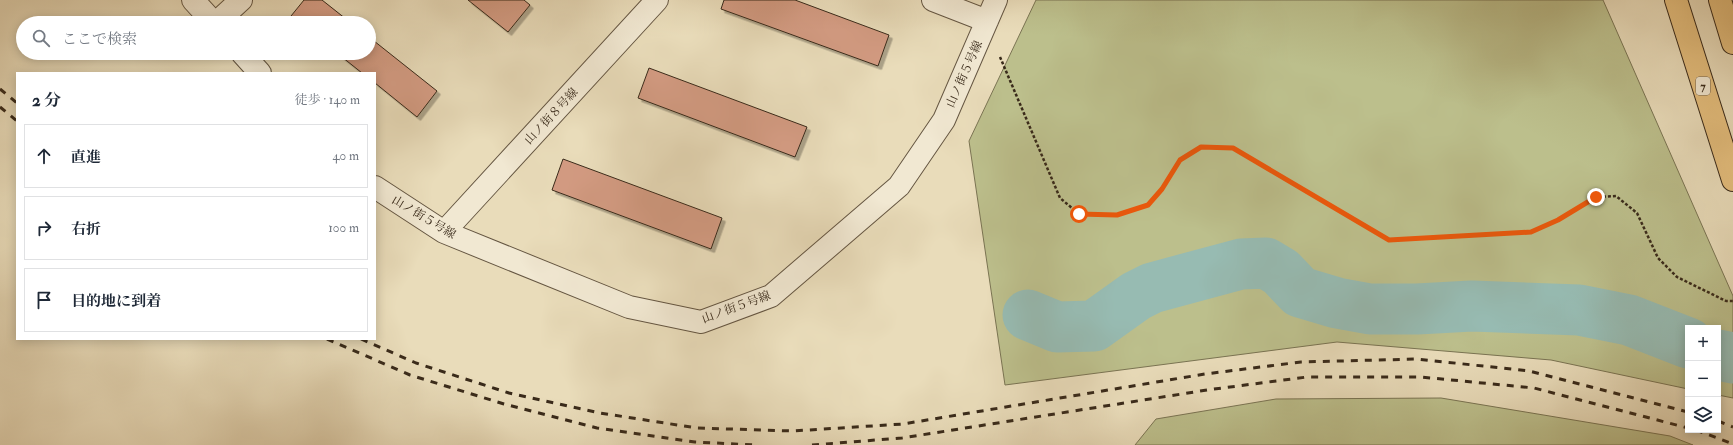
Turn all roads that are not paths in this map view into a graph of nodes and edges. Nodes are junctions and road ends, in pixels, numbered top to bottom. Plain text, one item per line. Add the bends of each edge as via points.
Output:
1 (193, 0) edge
2 (241, 0) edge
3 (657, 0) edge
4 (933, 0) edge
5 (996, 0) edge
6 (1676, 0) edge
7 (1720, 0) edge
8 (208, 16) edge
9 (223, 16) edge
10 (987, 21) junction
11 (1733, 43) edge
12 (248, 60) edge
13 (259, 72) edge
14 (1732, 176) edge
15 (376, 188) edge
16 (444, 232) junction

1 - 8 street
2 - 9 street
3 - 16 street, 山ノ街８号線
4 - 10 street
5 - 10 street, 山ノ街５号線
6 - 14 highway, 7
7 - 11 highway
10 - 16 street, 山ノ街５号線 via 944,120 899,186 771,296 701,322 629,307
12 - 13 street
15 - 16 street, 山ノ街５号線

